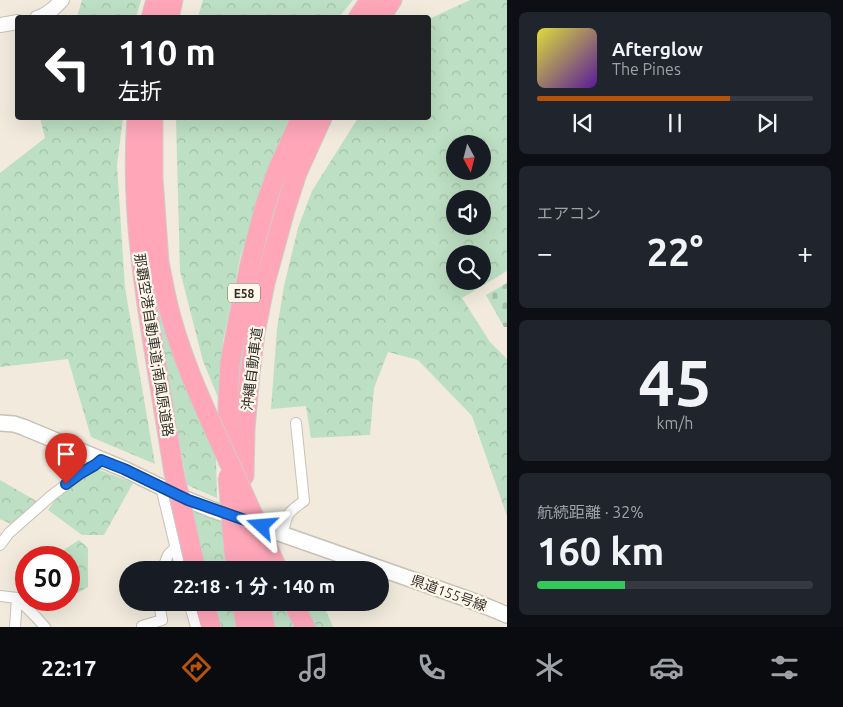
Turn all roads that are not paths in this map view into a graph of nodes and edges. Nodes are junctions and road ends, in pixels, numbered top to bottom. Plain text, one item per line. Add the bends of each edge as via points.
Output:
1 (62, 0) edge
2 (156, 0) edge
3 (173, 0) edge
4 (370, 0) edge
5 (392, 0) edge
6 (44, 15) edge
7 (153, 15) edge
8 (170, 15) edge
9 (360, 15) edge
10 (382, 15) edge
11 (15, 22) edge
12 (0, 25) edge
13 (137, 120) edge
14 (153, 120) edge
15 (300, 120) edge
16 (321, 120) edge
17 (296, 423) dead end
18 (0, 424) edge
19 (101, 460) junction
20 (236, 477) junction
21 (160, 486) junction
22 (282, 533) junction
23 (0, 545) edge
24 (175, 548) junction
25 (166, 561) edge
26 (178, 561) edge
27 (194, 561) edge
28 (236, 561) edge
29 (253, 561) edge
30 (274, 561) edge
31 (0, 596) edge
32 (15, 598) edge
33 (16, 611) edge
34 (31, 611) edge
35 (160, 611) edge
36 (192, 611) edge
37 (207, 611) edge
38 (243, 611) edge
39 (262, 611) edge
40 (297, 611) edge
41 (507, 615) edge
42 (142, 626) edge
43 (15, 627) edge
44 (45, 627) edge
45 (196, 627) edge
46 (211, 627) edge
47 (246, 627) edge
48 (265, 627) edge
49 (305, 627) edge

1 - 6 street
2 - 7 highway
3 - 8 highway
4 - 9 highway
5 - 10 highway
11 - 12 street
13 - 27 highway, 那覇空港自動車道;南風原道路, bridge via 135,176 140,254 174,473
14 - 30 highway, 那覇空港自動車道;南風原道路, bridge via 159,262 171,319 203,406
15 - 20 highway, 沖縄自動車道 / E58 via 265,206 230,363 228,405
16 - 20 highway, 沖縄自動車道 / E58 via 297,173 265,282
17 - 22 street via 304,501 290,511
18 - 19 main road, 県道155号線 via 23,427
19 - 21 main road, 県道155号線
19 - 23 street via 51,496
20 - 28 highway, 沖縄自動車道 / E58, bridge
20 - 29 highway, 沖縄自動車道 / E58, bridge
21 - 22 main road, 県道155号線 via 213,510
21 - 24 street
22 - 41 main road, 県道155号線
24 - 25 street
24 - 26 street
31 - 32 street
33 - 43 street
34 - 44 street
35 - 42 street via 162,620
36 - 45 street
37 - 46 highway
38 - 47 highway
39 - 48 highway
40 - 49 highway

